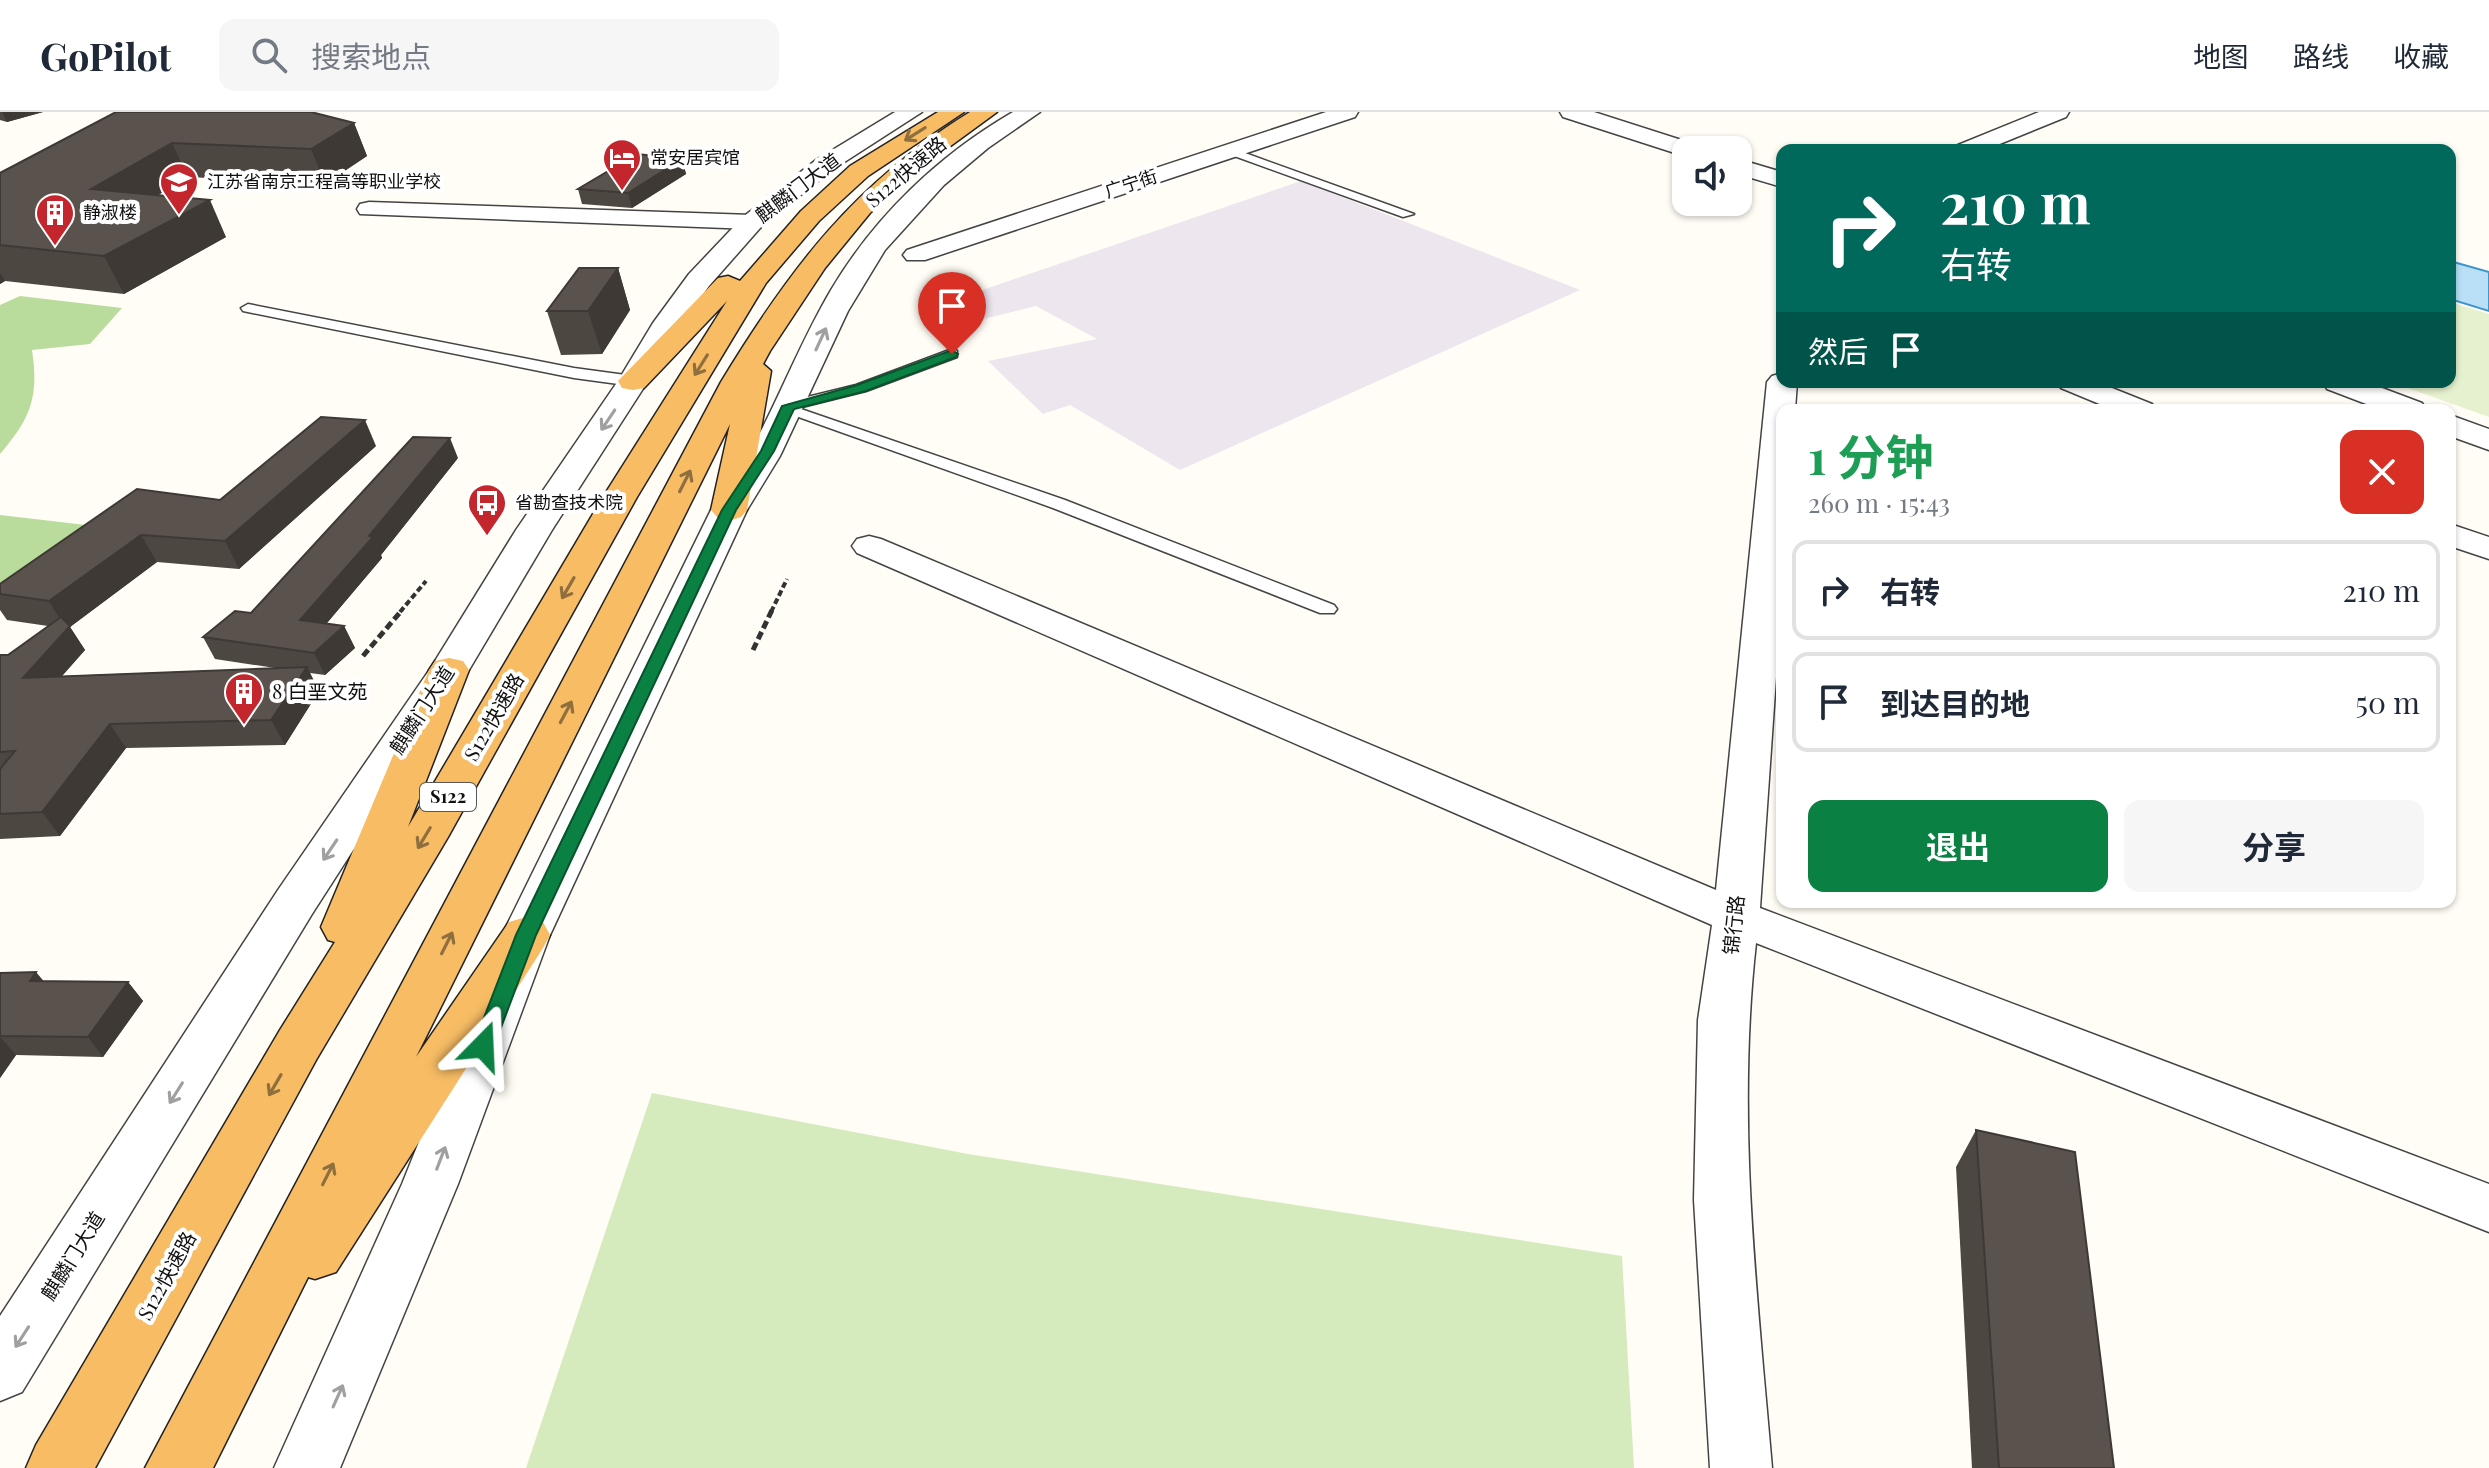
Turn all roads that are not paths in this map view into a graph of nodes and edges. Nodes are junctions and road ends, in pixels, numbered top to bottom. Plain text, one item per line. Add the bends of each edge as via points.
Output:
1 (911, 112) edge
2 (953, 112) edge
3 (986, 112) edge
4 (1029, 112) edge
5 (1347, 112) edge
6 (1571, 112) edge
7 (2058, 112) edge
8 (1981, 144) edge
9 (1672, 145) edge
10 (1230, 151) junction
11 (1752, 170) edge
12 (1776, 178) edge
13 (369, 209) dead end
14 (1408, 214) dead end
15 (810, 216) junction
16 (752, 222) junction
17 (916, 255) dead end
18 (248, 308) dead end
19 (763, 337) junction
20 (952, 354) dead end
21 (633, 381) junction
22 (2086, 388) edge
23 (2354, 388) edge
24 (2126, 404) edge
25 (2395, 404) edge
26 (788, 408) junction
27 (2456, 427) edge
28 (2489, 440) edge
29 (1776, 452) edge
30 (729, 510) junction
31 (2456, 536) edge
32 (869, 546) dead end
33 (2489, 549) edge
34 (1327, 609) dead end
35 (449, 670) junction
36 (1736, 917) junction
37 (526, 935) junction
38 (298, 1045) junction
39 (2489, 1208) edge
40 (0, 1371) edge
41 (186, 1452) edge
42 (59, 1468) edge
43 (307, 1468) edge
44 (1741, 1468) edge

1 - 16 street, 麒麟门大道 via 814,172
2 -> 15 highway, S122快速路 / S122 via 859,171
3 - 19 highway, S122快速路 via 885,184 810,269
26 -> 4 street via 859,268 894,222 974,147
5 - 10 street, 广宁街
6 - 9 street
7 - 8 street
10 - 14 lane
10 - 17 street, 广宁街
11 - 12 street
13 - 16 street
15 - 21 highway via 733,280
15 -> 38 highway, S122快速路 / S122 via 755,279 703,361
16 - 21 street, 麒麟门大道 via 699,280
18 - 21 lane
19 - 30 highway
41 -> 19 highway, S122快速路 via 719,413
20 - 26 lane
21 -> 35 street, 麒麟门大道
22 - 24 street
23 - 25 street
26 - 30 street
26 - 34 lane via 1050,499
27 - 28 street
29 - 36 street, 锦行路
30 - 37 street
31 - 33 street
32 - 36 street
35 - 38 highway
35 -> 40 street, 麒麟门大道 via 295,902
36 - 39 street
36 - 44 street, 锦行路 via 1723,1020 1721,1200
37 - 41 highway
43 -> 37 street via 430,1184
38 -> 42 highway, S122快速路 / S122

